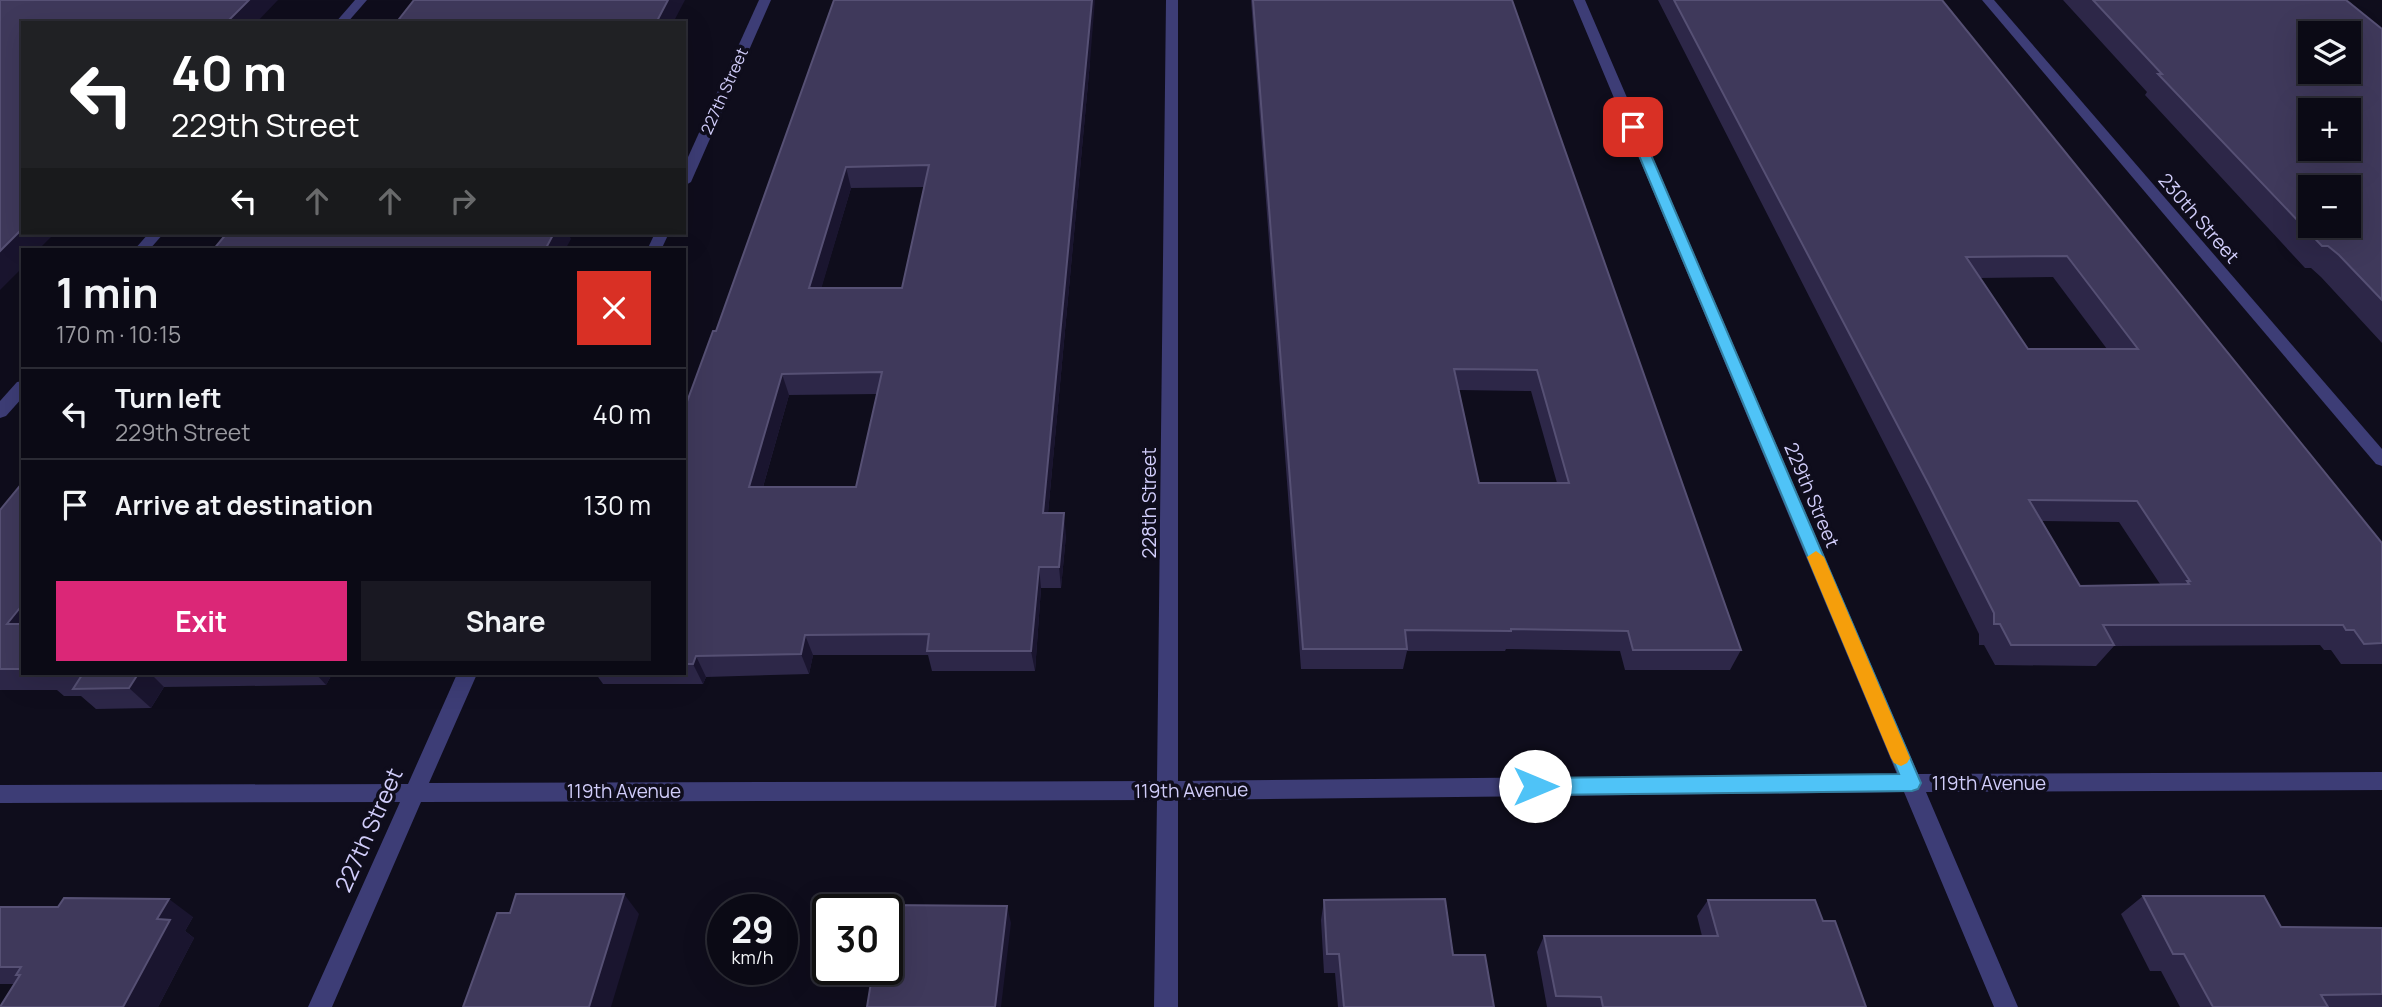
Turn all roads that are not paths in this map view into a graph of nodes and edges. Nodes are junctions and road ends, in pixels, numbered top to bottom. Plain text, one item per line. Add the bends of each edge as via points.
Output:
1 (361, 0) edge
2 (765, 0) edge
3 (1172, 0) edge
4 (1579, 0) edge
5 (1987, 0) edge
6 (343, 21) edge
7 (686, 178) edge
8 (155, 235) edge
9 (143, 248) edge
10 (21, 388) edge
11 (0, 412) edge
12 (2382, 460) edge
13 (467, 675) edge
14 (2382, 781) edge
15 (1912, 783) junction
16 (1168, 790) junction
17 (415, 791) junction
18 (0, 794) edge
19 (320, 1007) edge
20 (1166, 1007) edge
21 (2006, 1007) edge

1 - 6 street
2 - 7 street, 227th Street
3 - 16 street, 228th Street
4 - 15 street, 229th Street
5 - 12 street, 230th Street
8 - 9 street
10 - 11 street
13 - 17 street, 227th Street
14 - 15 street, 119th Avenue
15 - 16 street, 119th Avenue
15 - 21 street, 229th Street
16 - 17 street, 119th Avenue
16 - 20 street, 228th Street
17 - 18 street, 119th Avenue
17 - 19 street, 227th Street

